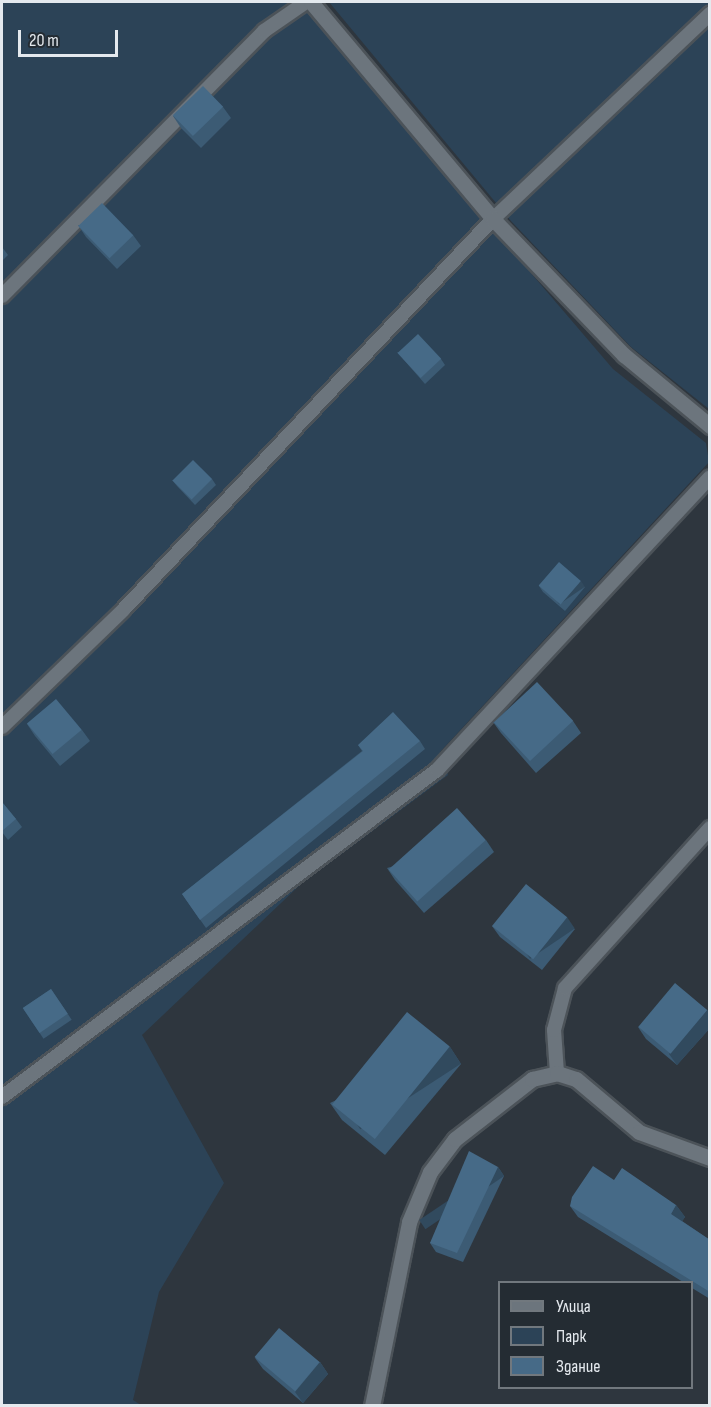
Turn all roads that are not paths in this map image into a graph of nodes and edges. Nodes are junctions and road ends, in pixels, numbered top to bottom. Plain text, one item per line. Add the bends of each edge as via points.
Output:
1 (306, 2) edge
2 (311, 2) edge
3 (710, 14) edge
4 (493, 219) junction
5 (2, 296) edge
6 (710, 426) edge
7 (710, 477) edge
8 (2, 727) edge
9 (710, 828) edge
10 (557, 1073) junction
11 (2, 1097) edge
12 (710, 1158) edge
13 (372, 1406) edge

1 - 5 lane via 264,31
2 - 4 street
3 - 4 lane
4 - 6 street via 624,355
4 - 8 lane via 123,610
7 - 11 lane via 437,770
9 - 10 lane via 566,988 554,1030
10 - 12 street via 576,1080 639,1132
10 - 13 street via 531,1079 455,1139 430,1172 409,1222

